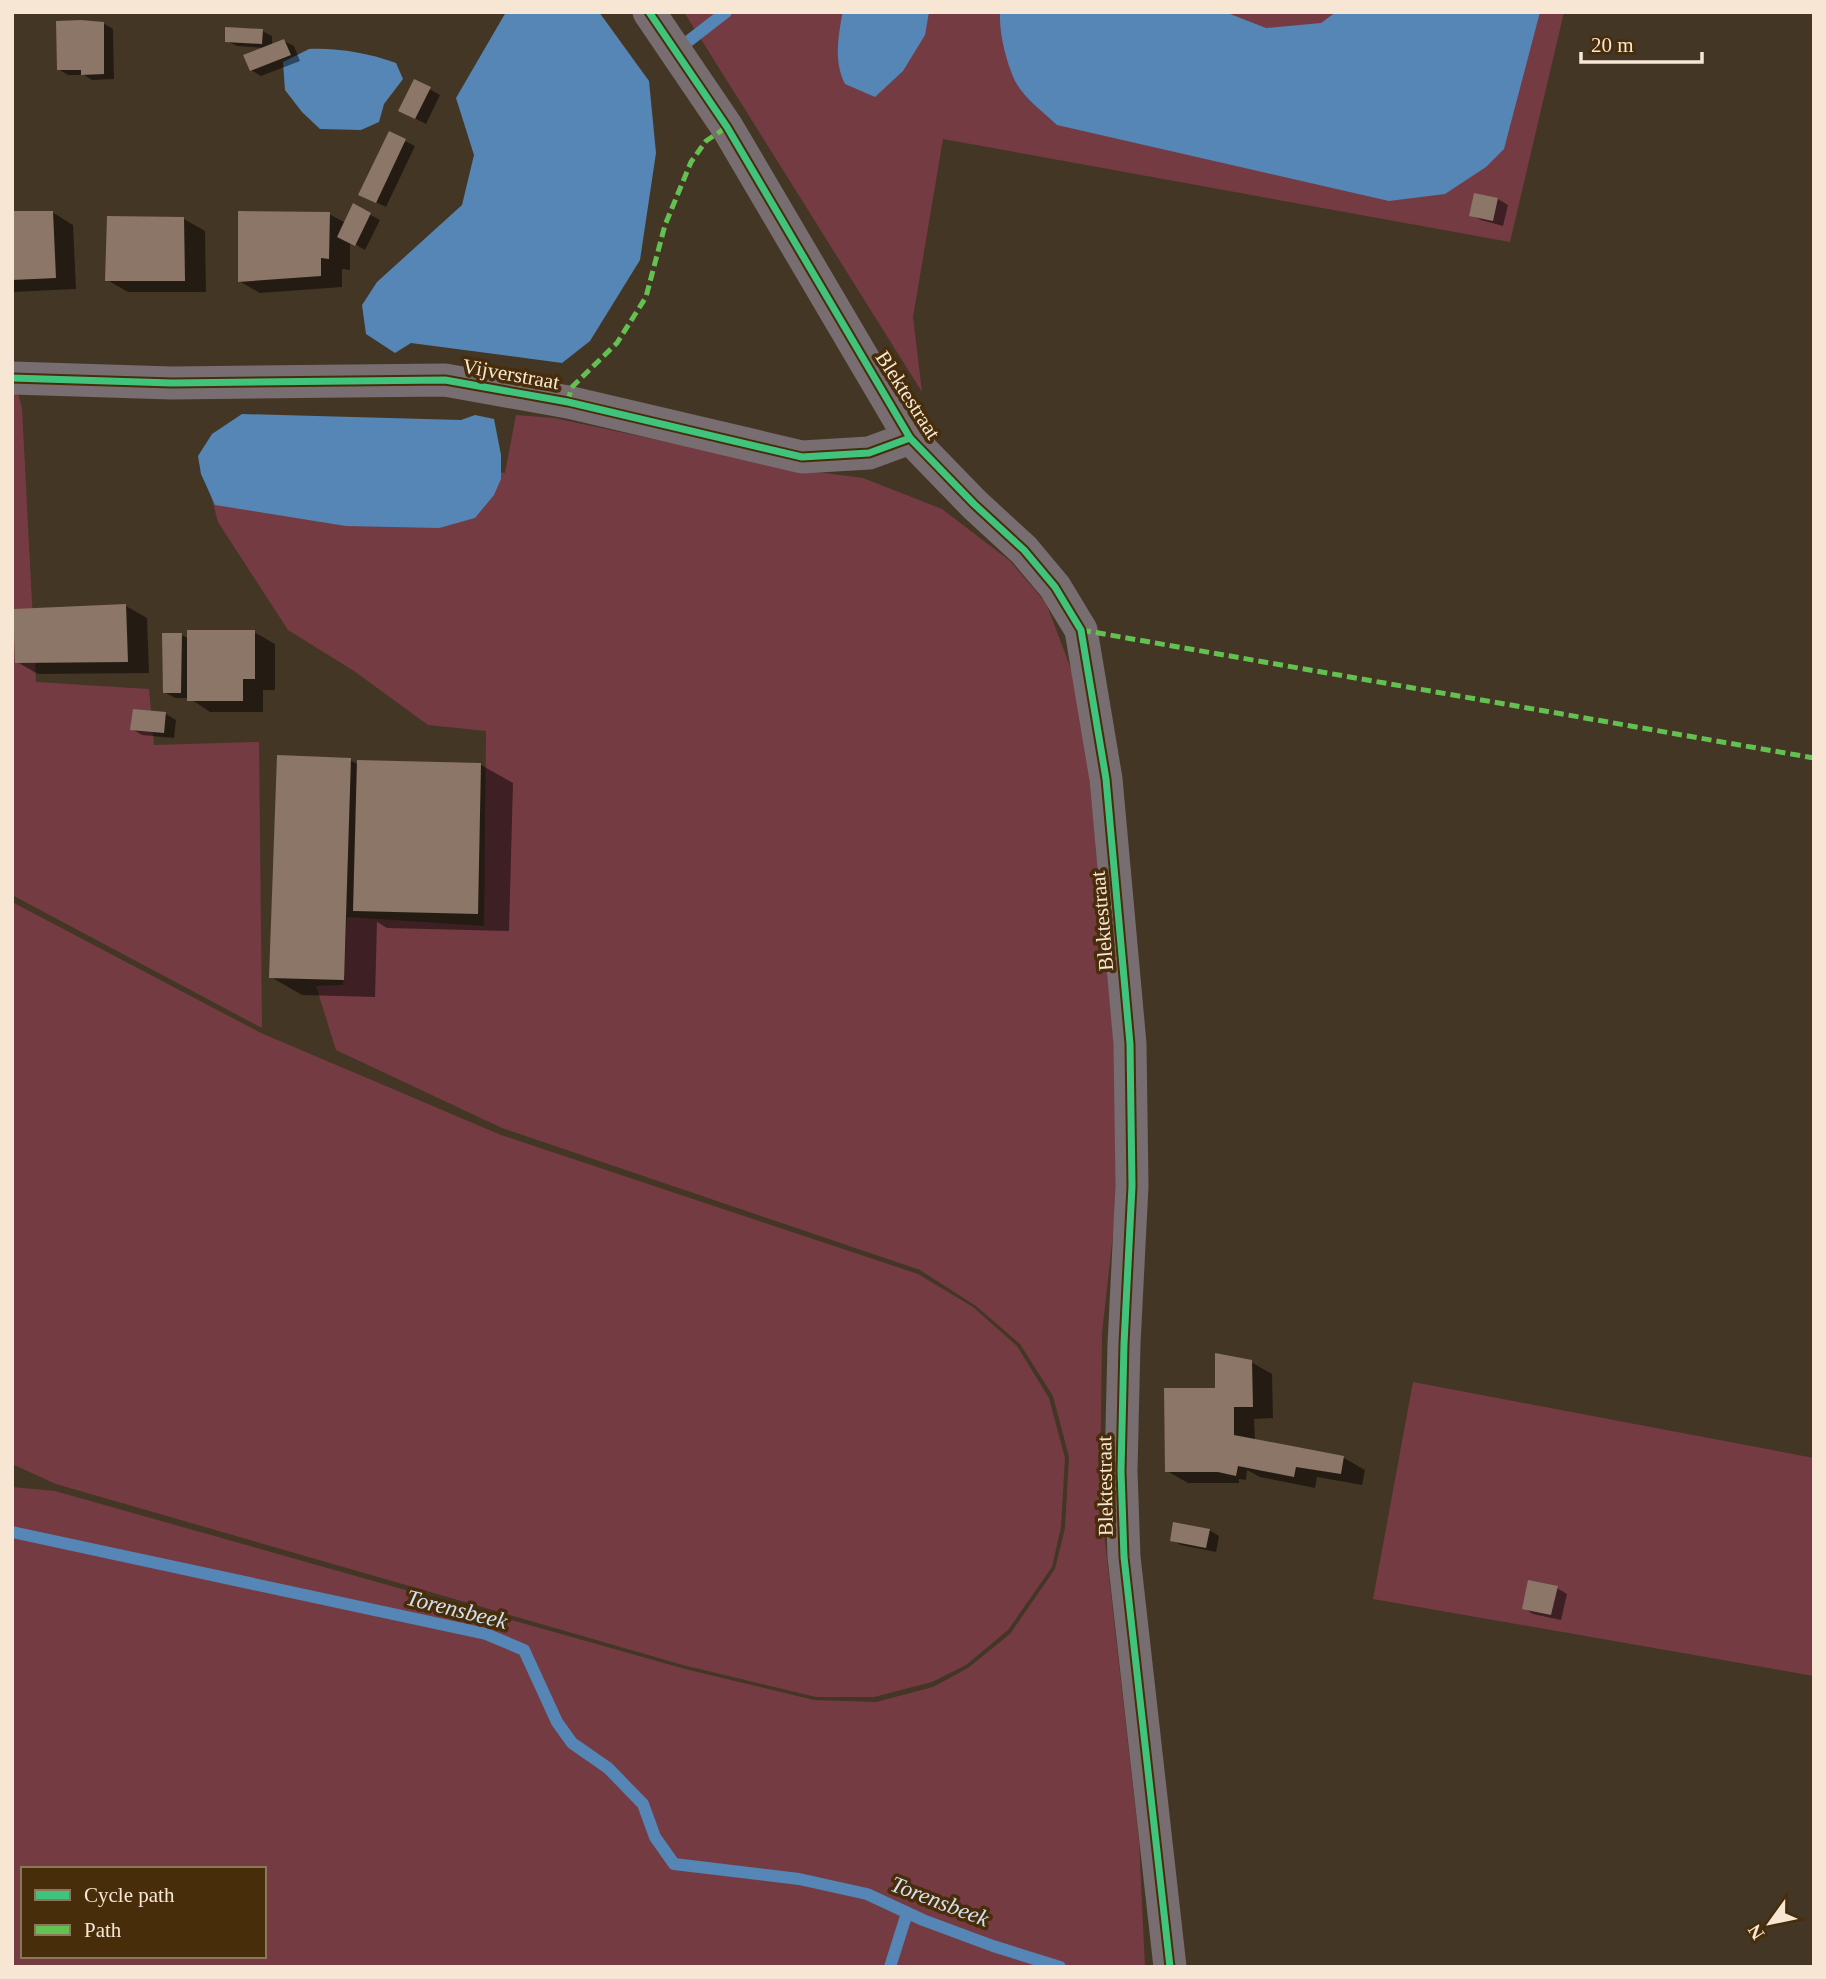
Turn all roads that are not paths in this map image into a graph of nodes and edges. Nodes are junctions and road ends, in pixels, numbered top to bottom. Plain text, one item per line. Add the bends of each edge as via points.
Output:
1 (649, 12) edge
2 (12, 378) edge
3 (910, 438) junction
4 (1170, 1967) edge

1 - 3 street, Blektestraat via 727,127
2 - 3 street, Vijverstraat via 172,383 445,380 568,402 803,457 869,453
3 - 4 street, Blektestraat via 1024,550 1055,587 1080,630 1107,779 1130,1044 1132,1186 1121,1471 1124,1557

